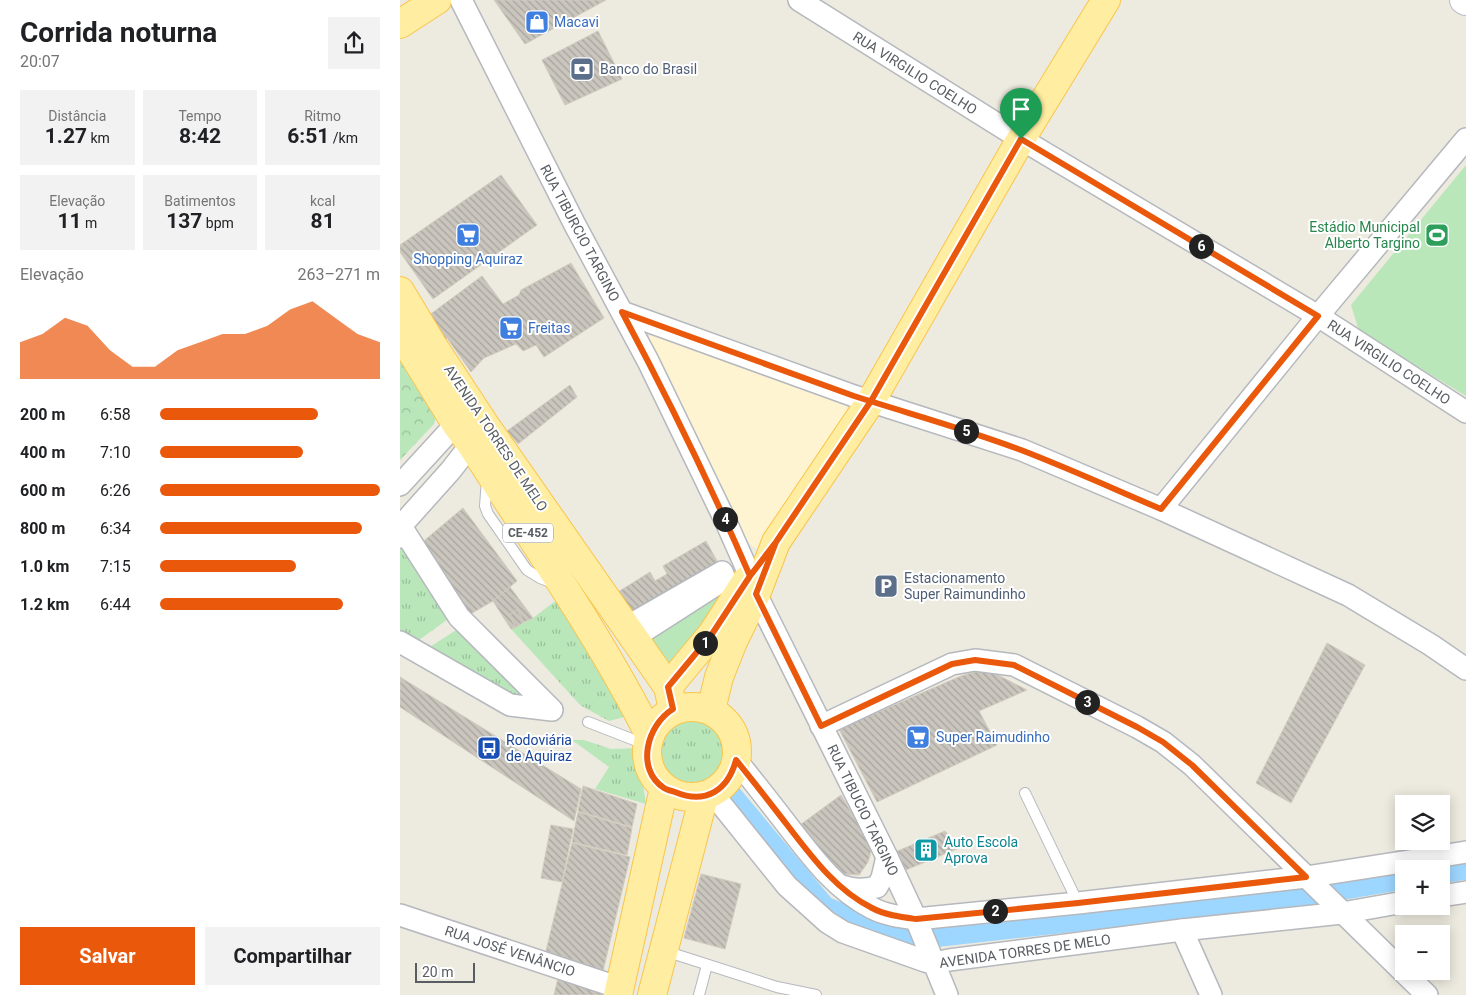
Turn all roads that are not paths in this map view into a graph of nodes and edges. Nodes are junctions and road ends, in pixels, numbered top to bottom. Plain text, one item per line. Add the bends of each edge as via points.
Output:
1 (437, 0) edge
2 (461, 0) edge
3 (799, 0) edge
4 (1106, 0) edge
5 (400, 24) edge
6 (1021, 139) junction
7 (1466, 139) edge
8 (400, 291) edge
9 (622, 312) junction
10 (1318, 316) junction
11 (400, 334) edge
12 (871, 401) junction
13 (1466, 412) edge
14 (473, 432) junction
15 (400, 485) edge
16 (1161, 509) junction
17 (400, 527) edge
18 (400, 537) edge
19 (753, 585) junction
20 (400, 642) edge
21 (1466, 669) edge
22 (670, 698) junction
23 (710, 710) junction
24 (588, 722) dead end
25 (821, 726) junction
26 (649, 740) junction
27 (736, 760) junction
28 (664, 788) junction
29 (1025, 793) dead end
30 (708, 795) junction
31 (1466, 852) edge
32 (887, 857) junction
33 (838, 884) junction
34 (1466, 892) edge
35 (1323, 894) junction
36 (1450, 895) edge
37 (1395, 901) edge
38 (1078, 903) junction
39 (400, 915) edge
40 (919, 928) junction
41 (1182, 930) junction
42 (664, 951) junction
43 (934, 964) junction
44 (707, 965) junction
45 (619, 991) edge
46 (652, 995) edge
47 (699, 995) edge
48 (816, 995) edge
49 (947, 995) edge
50 (1211, 995) edge
51 (1427, 995) edge

1 - 5 main road
2 - 9 street, RUA TIBURCIO TARGINO
3 - 6 street, RUA VIRGILIO COELHO
4 - 6 main road
6 - 10 street, RUA VIRGILIO COELHO
6 - 12 main road
7 - 10 street
8 - 14 main road, AVENIDA TORRES DE MELO via 433,346
9 - 12 street
9 - 19 street, RUA TIBURCIO TARGINO via 726,522
10 - 13 street, RUA VIRGILIO COELHO
10 - 16 street
11 - 14 main road, AVENIDA TORRES DE MELO / CE-452
12 - 16 street via 1022,450
12 - 19 main road via 776,542
14 - 15 street
14 - 17 street via 451,470
14 - 22 main road, AVENIDA TORRES DE MELO
14 - 26 main road, AVENIDA TORRES DE MELO / CE-452 via 627,691
16 - 21 street via 1348,595
18 - 20 street via 404,531 458,617 552,710 510,705
19 - 22 main road via 712,634
19 - 23 main road
19 - 25 street, RUA TIBUCIO TARGINO
22 - 23 main road
22 - 26 main road
23 - 27 main road via 732,728 737,741
24 - 26 lane
25 - 32 street, RUA TIBUCIO TARGINO
25 - 35 street via 952,664 975,660 1014,665 1163,742 1192,765
26 - 28 main road, CE-452 via 648,762
27 - 30 main road via 731,776 719,790
27 - 33 street via 812,857
28 - 30 main road via 683,796
28 - 45 main road
29 - 38 lane
30 - 42 main road
30 - 43 street, AVENIDA TORRES DE MELO via 788,886 827,922 876,945
31 - 35 street
32 - 33 street via 877,886 856,890
32 - 40 street, RUA TIBUCIO TARGINO
33 - 40 street via 873,909
34 - 36 street
35 - 37 street
35 - 38 street
35 - 41 street, AVENIDA TORRES DE MELO
35 - 51 street
38 - 40 street
39 - 45 street, RUA JOSÉ VENÂNCIO
40 - 43 street
41 - 43 street, AVENIDA TORRES DE MELO
41 - 50 street
42 - 44 lane
42 - 46 main road
43 - 49 street
44 - 47 lane
44 - 48 lane via 777,987

